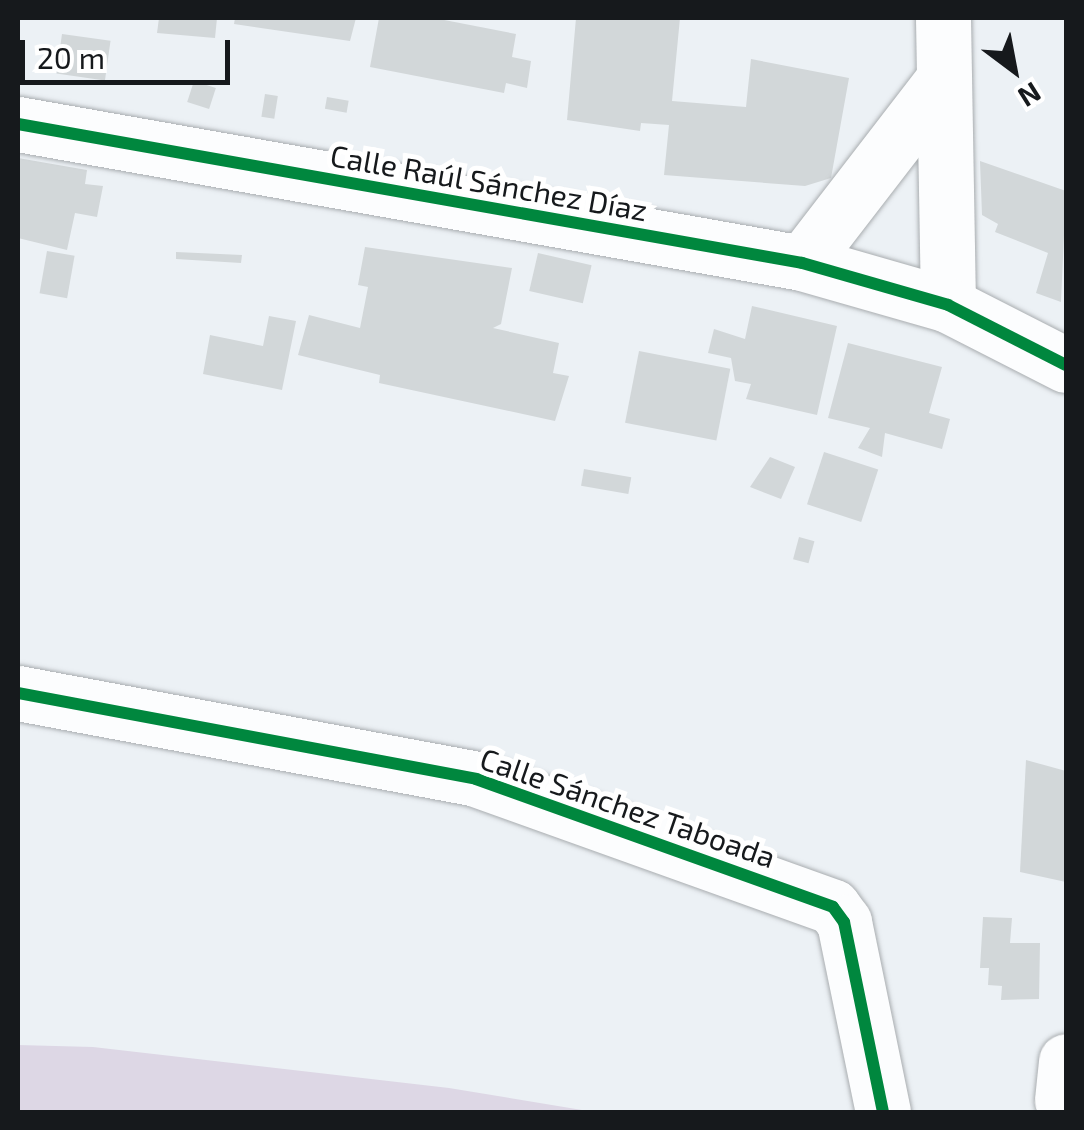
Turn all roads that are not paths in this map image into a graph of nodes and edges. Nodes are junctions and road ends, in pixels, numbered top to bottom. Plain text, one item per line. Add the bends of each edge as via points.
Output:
1 (943, 18) edge
2 (943, 80) junction
3 (18, 124) edge
4 (802, 264) junction
5 (948, 305) junction
6 (1066, 364) edge
7 (18, 693) edge
8 (883, 1112) edge

1 - 2 street
2 - 4 street
2 - 5 street
3 - 4 street, Calle Raúl Sánchez Díaz
4 - 5 street, Calle Raúl Sánchez Díaz
5 - 6 street, Calle Raúl Sánchez Díaz
7 - 8 street, Calle Sánchez Taboada via 476,779 833,907 844,922

